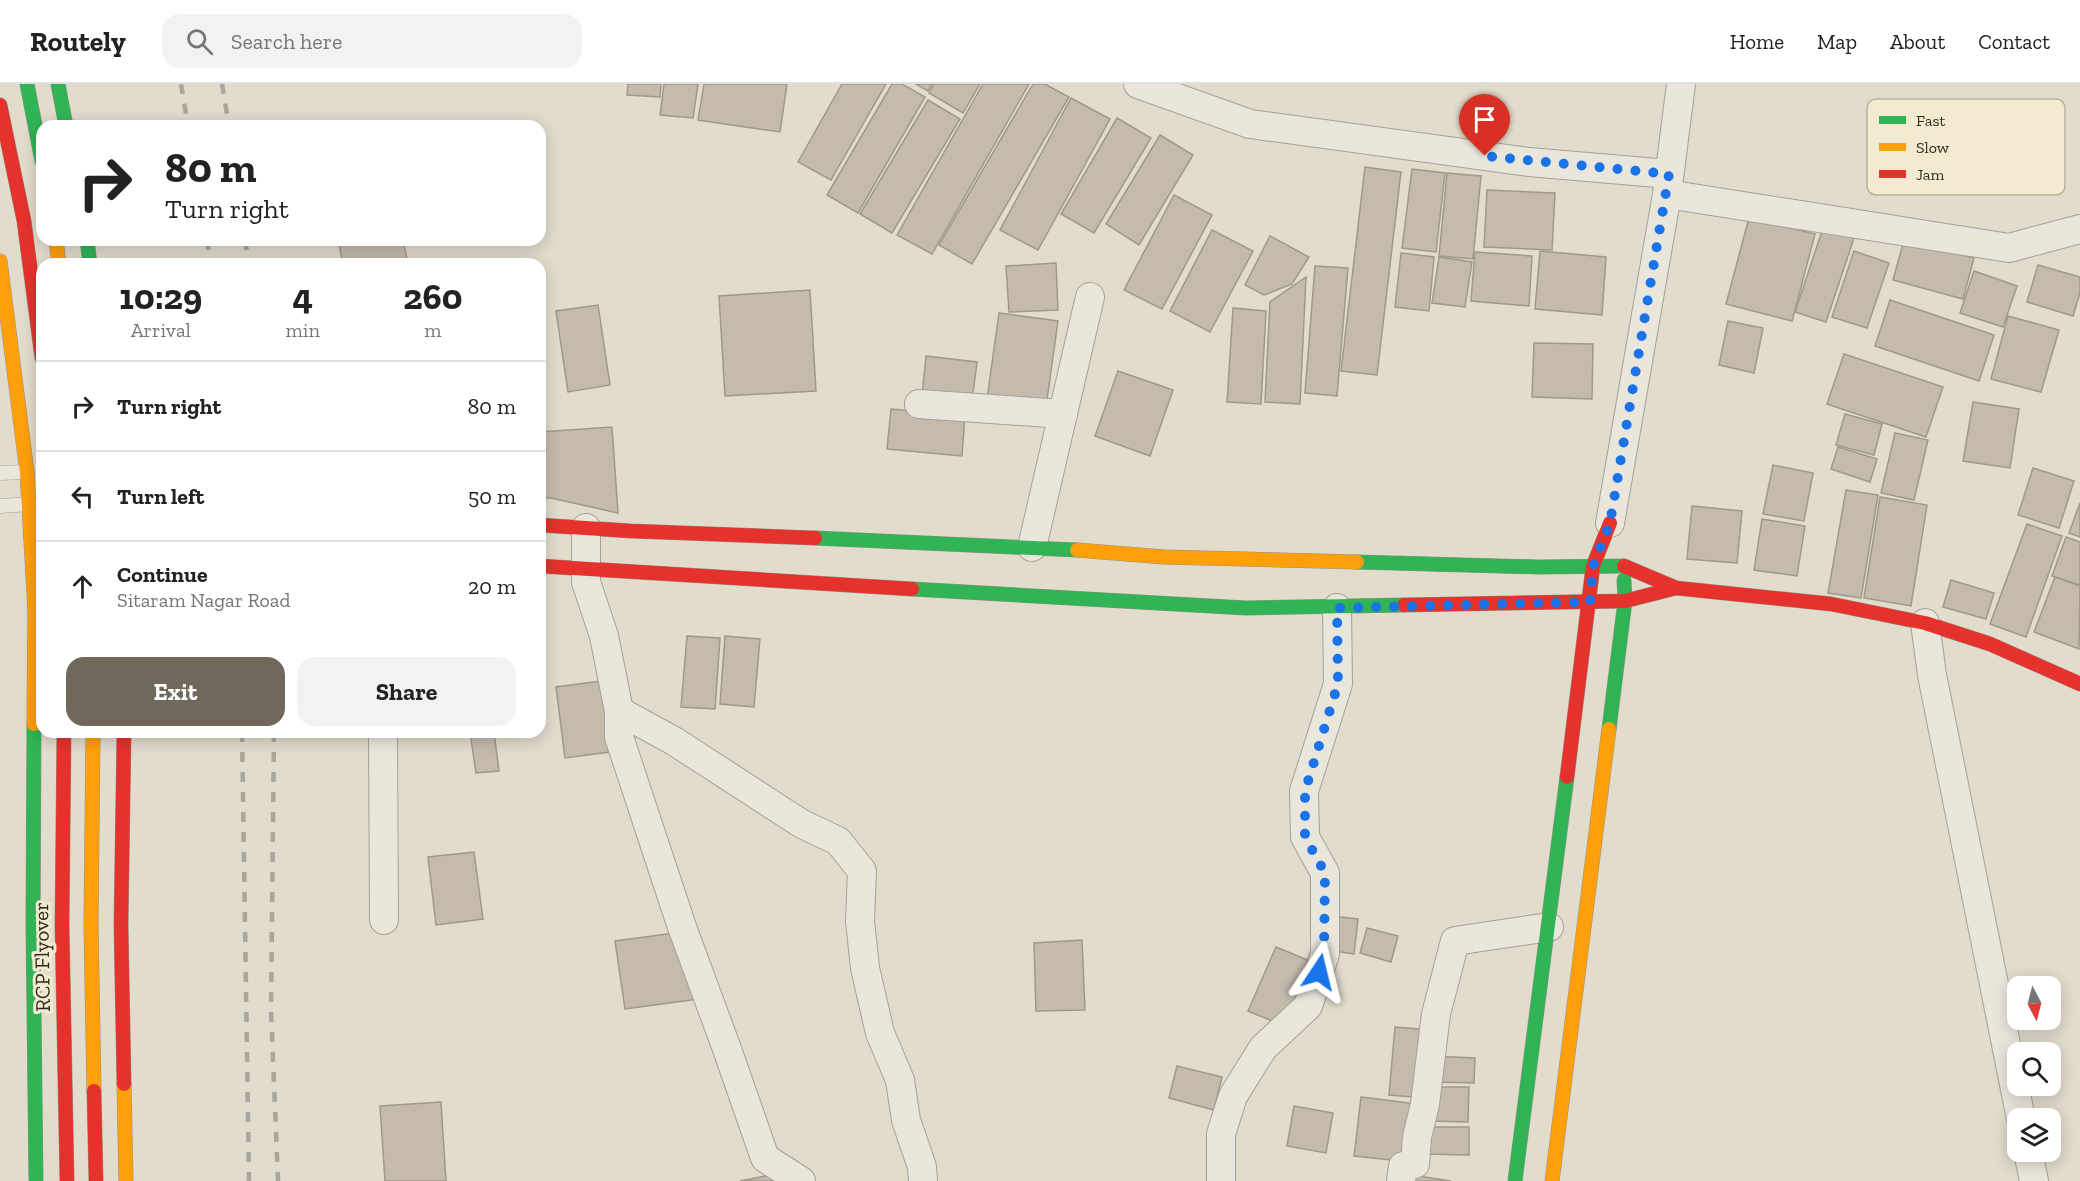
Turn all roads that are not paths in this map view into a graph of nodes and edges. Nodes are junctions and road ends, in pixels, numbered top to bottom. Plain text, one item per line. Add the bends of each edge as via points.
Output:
1 (27, 84) edge
2 (58, 84) edge
3 (1138, 84) edge
4 (1681, 84) edge
5 (0, 105) edge
6 (65, 120) edge
7 (36, 130) edge
8 (1668, 184) junction
9 (2080, 229) edge
10 (0, 261) edge
11 (1090, 297) dead end
12 (36, 312) edge
13 (919, 404) dead end
14 (1063, 414) junction
15 (27, 472) junction
16 (0, 473) edge
17 (36, 473) edge
18 (36, 505) edge
19 (0, 506) edge
20 (546, 525) edge
21 (586, 528) junction
22 (1618, 546) junction
23 (1032, 547) junction
24 (546, 566) edge
25 (1593, 566) junction
26 (584, 569) junction
27 (1676, 588) junction
28 (1625, 601) junction
29 (1590, 602) junction
30 (1337, 608) junction
31 (1925, 623) junction
32 (2080, 684) edge
33 (619, 711) junction
34 (64, 738) edge
35 (93, 738) edge
36 (124, 738) edge
37 (383, 738) edge
38 (384, 920) dead end
39 (1549, 927) junction
40 (2019, 1108) edge
41 (2030, 1162) edge
42 (36, 1181) edge
43 (67, 1181) edge
44 (96, 1181) edge
45 (126, 1181) edge
46 (801, 1181) edge
47 (923, 1181) edge
48 (1221, 1181) edge
49 (1401, 1181) edge
50 (1515, 1181) edge
51 (1552, 1181) edge
52 (2034, 1181) edge

1 - 7 street
2 - 6 street
3 - 8 street via 1250,124
4 - 8 street
5 - 12 street via 24,221
8 - 9 street via 2008,248
8 - 22 street
10 - 15 street
11 - 14 street
13 - 14 street
14 - 23 street
15 - 16 lane
15 - 17 street
15 - 18 street
18 - 19 lane
18 - 42 street
20 - 21 street
21 - 23 street
21 - 26 street
22 - 25 street
22 - 25 street
22 - 27 street
22 - 28 street
23 - 25 street via 1097,556
24 - 26 street
25 - 29 street
26 - 30 street via 1095,595 1246,608
26 - 33 street via 604,636
27 - 28 street
27 - 31 street via 1831,604
28 - 29 street
28 - 51 street
29 - 30 street
29 - 39 street
30 - 48 street via 1338,684 1305,791 1305,837 1325,873 1324,954 1308,1006 1263,1048 1233,1096 1221,1134
31 - 32 street via 1989,644
31 - 40 street via 1932,675
33 - 46 street via 619,737 765,1158
33 - 47 street via 674,741 802,824 838,841 861,870 860,921 865,968 880,1032 900,1080 906,1120
34 - 43 street, RCP Flyover via 62,925
35 - 44 street via 91,925
36 - 45 street via 121,924
37 - 38 street
39 - 49 street via 1455,941 1436,1014 1415,1164 1403,1166
39 - 50 street
41 - 52 street

